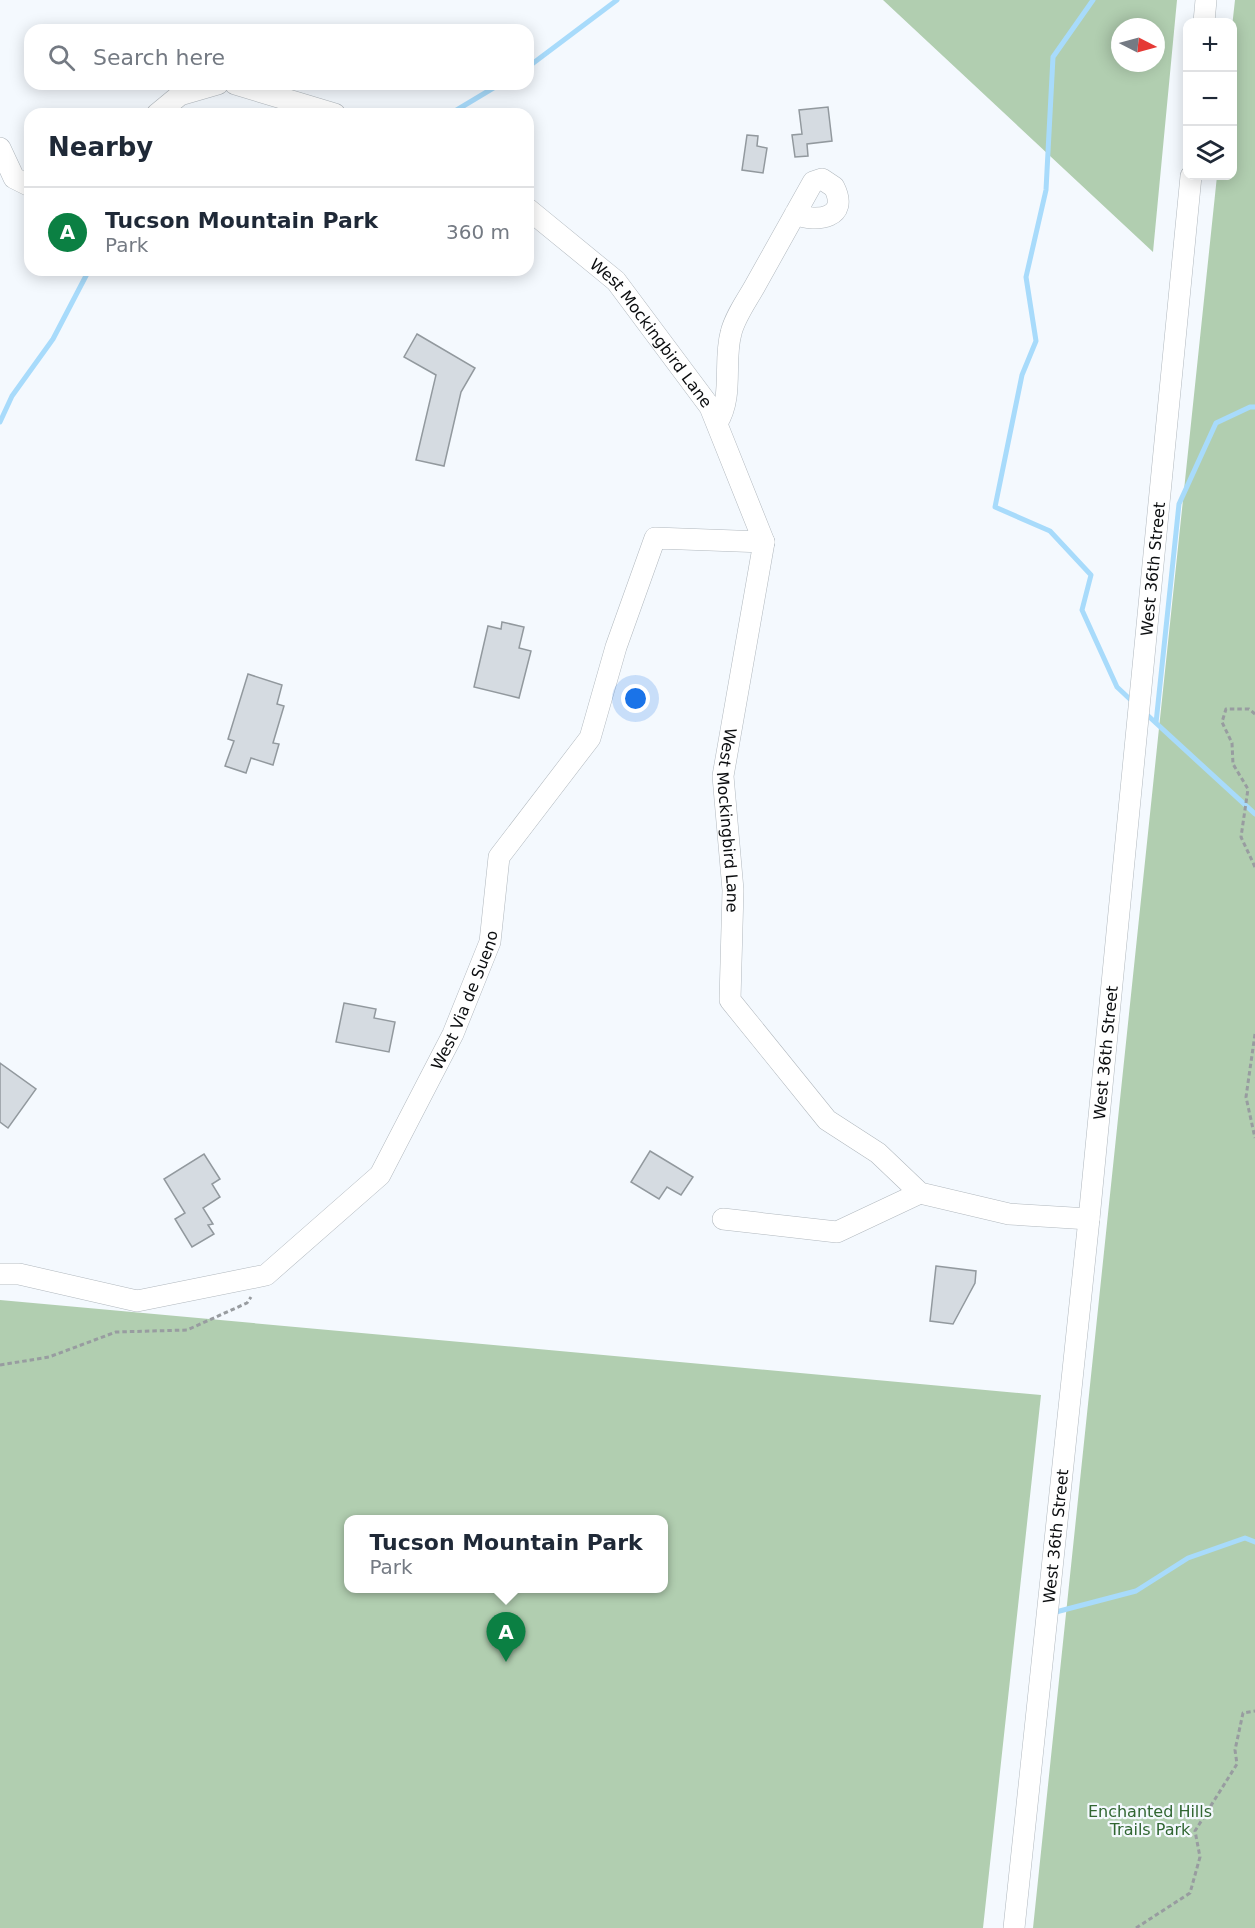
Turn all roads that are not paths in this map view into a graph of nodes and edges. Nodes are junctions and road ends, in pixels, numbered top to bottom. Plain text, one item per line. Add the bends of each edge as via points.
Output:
1 (1206, 0) edge
2 (1204, 18) edge
3 (197, 90) edge
4 (255, 90) edge
5 (164, 108) edge
6 (314, 108) edge
7 (0, 148) edge
8 (1191, 180) edge
9 (24, 183) edge
10 (534, 214) edge
11 (795, 214) dead end
12 (717, 423) junction
13 (764, 542) junction
14 (920, 1193) junction
15 (723, 1219) dead end
16 (1089, 1219) junction
17 (0, 1274) edge
18 (1014, 1928) edge

1 - 2 street
3 - 5 street via 180,95
4 - 6 street
7 - 9 street via 14,178
8 - 16 street, West 36th Street
10 - 12 street, West Mockingbird Lane via 616,281 710,407
11 - 12 street via 732,328 724,407
12 - 13 street, West Mockingbird Lane
13 - 14 street, West Mockingbird Lane via 723,776 733,890 730,1000 826,1120 878,1153
13 - 17 street, West Via de Sueno via 655,538 616,647 590,738 498,857 490,942 453,1034 380,1175 266,1275 137,1301 20,1274
14 - 15 street via 837,1232
14 - 16 street via 1009,1214
16 - 18 street, West 36th Street

